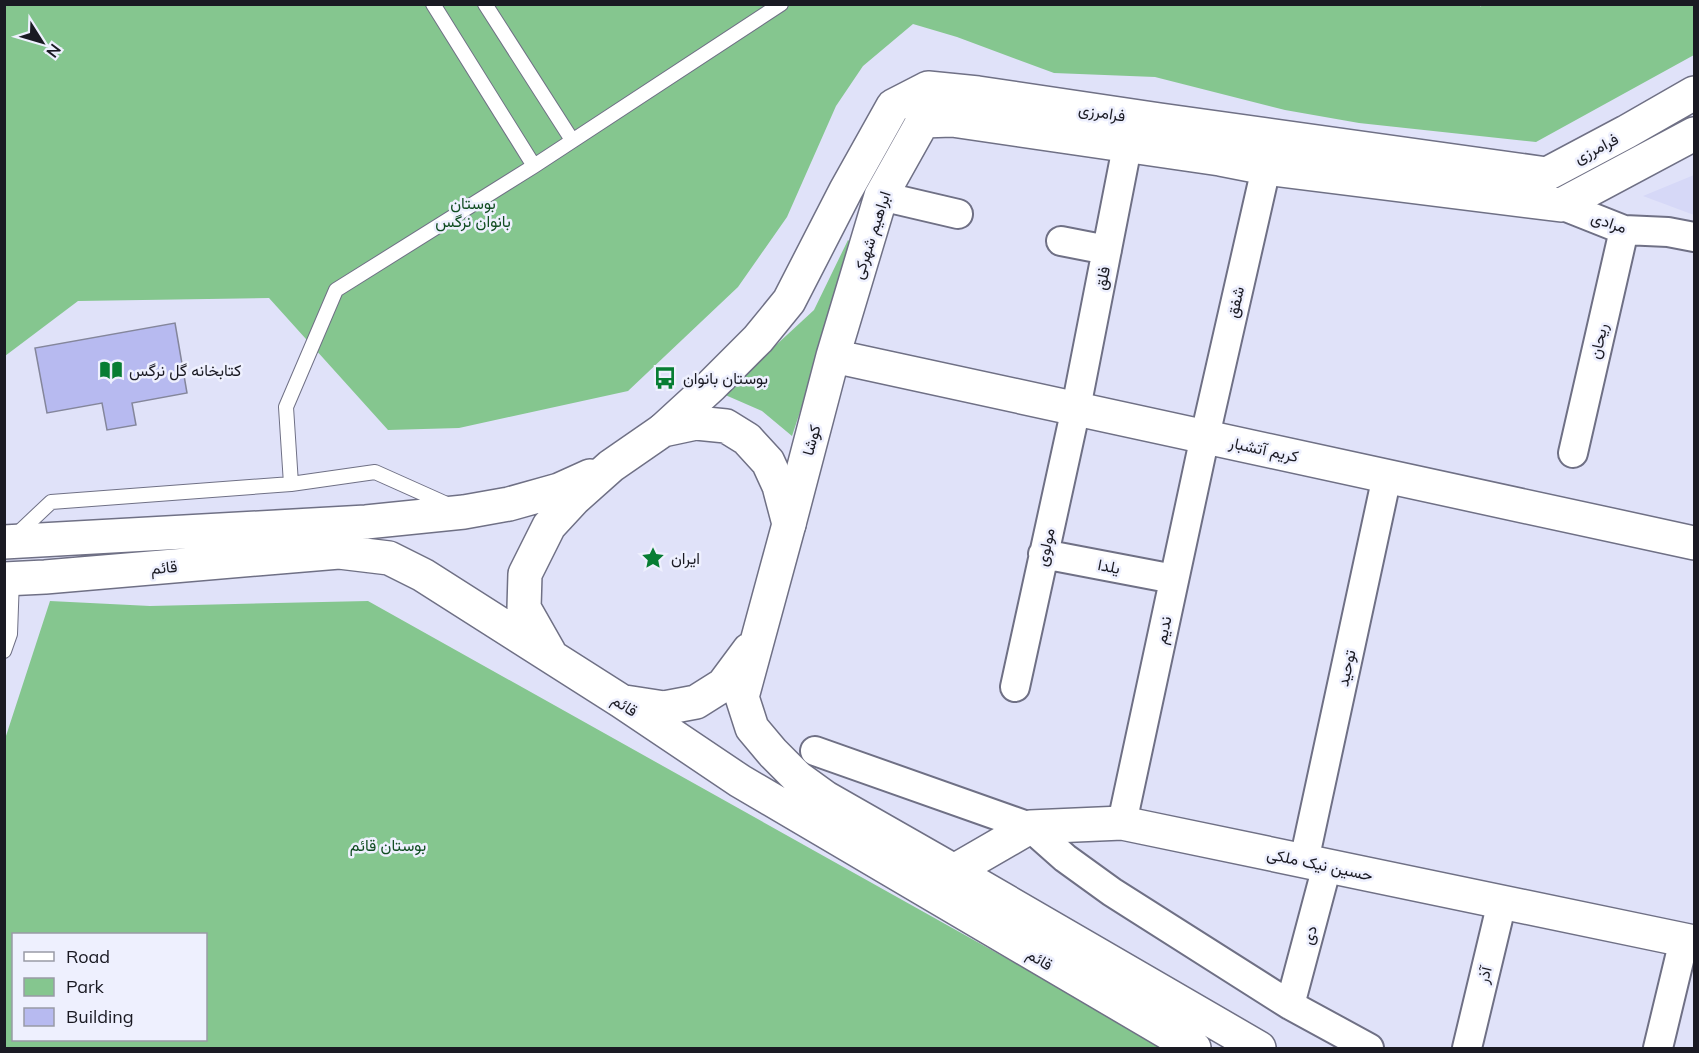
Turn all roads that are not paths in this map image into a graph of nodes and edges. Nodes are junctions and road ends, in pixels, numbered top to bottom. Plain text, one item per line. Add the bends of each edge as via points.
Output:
1 (433, 4) edge
2 (485, 4) edge
3 (781, 4) edge
4 (1695, 93) edge
5 (923, 121) joint
6 (1695, 134) edge
7 (572, 140) junction
8 (1127, 147) junction
9 (534, 166) junction
10 (1266, 168) junction
11 (881, 196) junction
12 (1561, 205) junction
13 (958, 214) dead end
14 (1624, 230) junction
15 (1695, 237) edge
16 (1060, 241) dead end
17 (1107, 250) junction
18 (833, 356) junction
19 (1076, 408) junction
20 (663, 430) junction
21 (1205, 436) junction
22 (1573, 453) dead end
23 (611, 466) junction
24 (1388, 476) junction
25 (291, 484) junction
26 (464, 512) junction
27 (789, 524) junction
28 (7, 542) edge
29 (1695, 543) edge
30 (1043, 554) junction
31 (8, 579) edge
32 (1174, 579) junction
33 (758, 639) junction
34 (4, 651) edge
35 (553, 658) junction
36 (1015, 687) dead end
37 (621, 702) junction
38 (815, 751) dead end
39 (1122, 823) junction
40 (1030, 826) junction
41 (1315, 863) junction
42 (954, 871) junction
43 (1502, 902) junction
44 (1689, 941) edge
45 (1290, 1005) junction
46 (1194, 1048) edge
47 (1258, 1048) edge
48 (1369, 1048) edge
49 (1467, 1048) edge
50 (1658, 1048) edge

1 - 9 lane
2 - 7 lane
3 - 7 lane
4 - 20 street, فرامرزی via 1547,174 928,88 893,106 789,301 758,339
5 - 8 street, فرامرزی via 952,120
5 - 11 street, ابراهیم شهرکی
6 - 12 street, فرامرزی
7 - 9 lane
8 - 10 street, فرامرزی
8 - 17 street, فلق
9 - 25 lane via 336,290 286,407
10 - 12 street, فرامرزی
10 - 21 street, شفق
11 - 13 street
11 - 18 street, ابراهیم شهرکی
12 - 14 street, مرادی
14 - 15 street, مرادی
14 - 22 street, ریحان
16 - 17 street
17 - 19 street, فلق
18 - 19 street, کریم آتشبار
18 - 27 street, کوشا
19 - 21 street, کریم آتشبار
19 - 30 street, مولوی
20 - 23 street
20 - 27 street via 696,423 726,426 747,439 768,462 776,478
21 - 24 street, کریم آتشبار
21 - 32 street, ندیم
23 - 26 street, قائم via 559,490
23 - 35 street via 549,526 525,574 524,608
24 - 29 street, کریم آتشبار
24 - 41 street, توحید
25 - 26 lane via 375,472
25 - 28 lane via 51,502
26 - 28 street, قائم via 366,522
27 - 33 street, کوشا
28 - 31 street
30 - 32 street, یلدا
30 - 36 street, مولوی
31 - 34 lane via 10,634
31 - 35 street, قائم via 339,552 389,558 423,575
32 - 39 street, ندیم
33 - 37 street via 723,685 696,702 664,708
33 - 42 street, قائم via 742,697 752,728 773,753 826,798
35 - 37 street, قائم
37 - 46 street, قائم via 740,781
38 - 40 street
39 - 40 street, حسین نیک ملکی
39 - 41 street, حسین نیک ملکی
40 - 42 street, حسین نیک ملکی
40 - 45 street via 1112,892
41 - 43 street, حسین نیک ملکی
41 - 45 street, دی
42 - 47 street, قائم
43 - 44 street, حسین نیک ملکی
43 - 49 street, آذر
44 - 50 street
45 - 48 street

